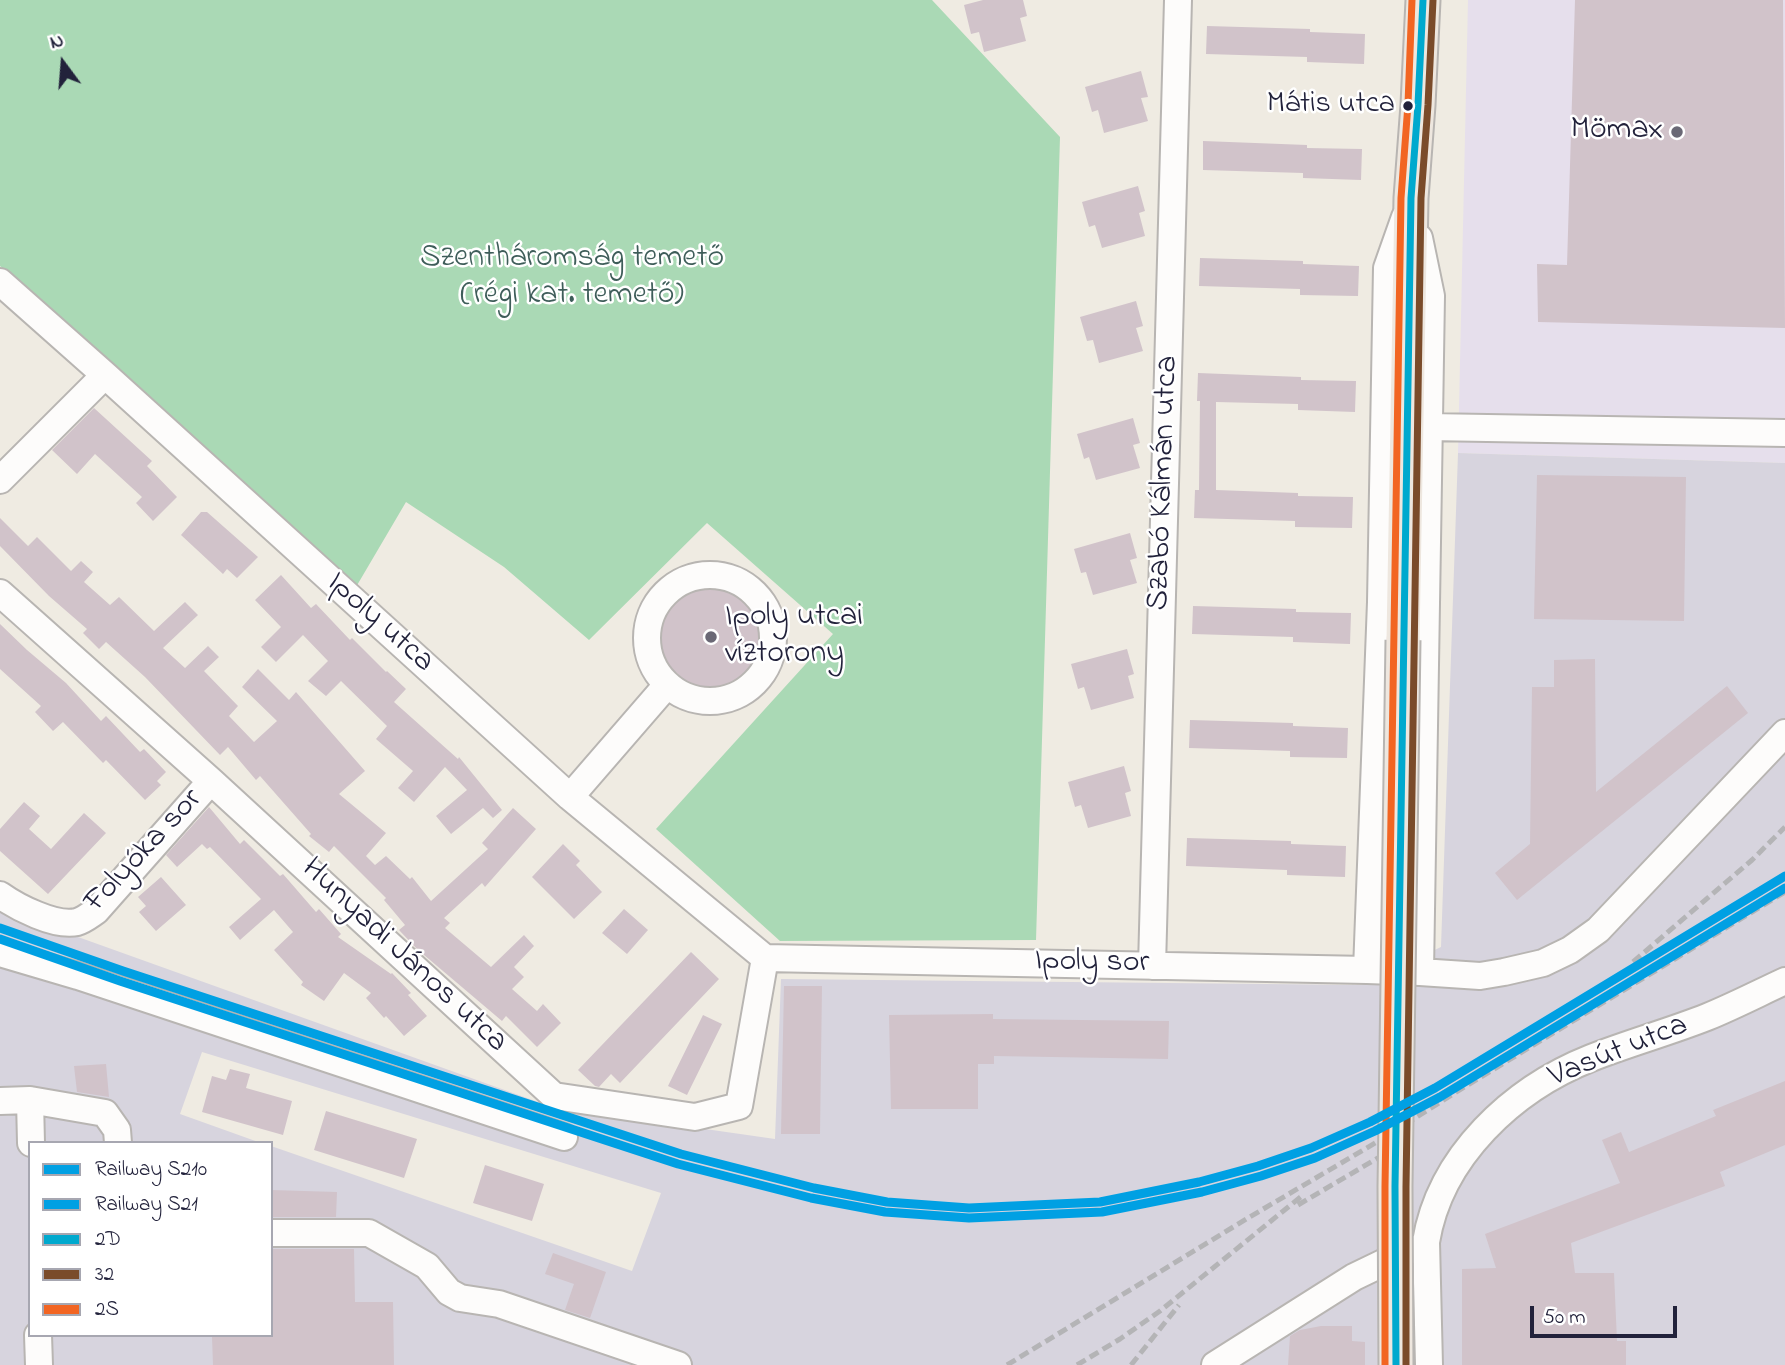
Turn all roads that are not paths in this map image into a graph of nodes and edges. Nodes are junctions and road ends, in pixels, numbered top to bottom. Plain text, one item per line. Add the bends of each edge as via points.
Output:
1 (1178, 0) edge
2 (1423, 0) edge
3 (1411, 198) junction
4 (0, 282) edge
5 (104, 375) junction
6 (1428, 427) junction
7 (1785, 433) edge
8 (0, 480) edge
9 (0, 593) edge
10 (667, 685) junction
11 (1785, 733) edge
12 (211, 781) junction
13 (570, 797) junction
14 (0, 895) edge
15 (0, 953) edge
16 (765, 958) junction
17 (1152, 966) junction
18 (1367, 970) junction
19 (1420, 972) junction
20 (1785, 981) edge
21 (30, 1100) junction
22 (0, 1101) edge
23 (564, 1137) dead end
24 (32, 1141) edge
25 (118, 1141) edge
26 (273, 1233) edge
27 (1426, 1242) junction
28 (38, 1337) edge
29 (1222, 1363) edge
30 (39, 1365) edge
31 (678, 1365) edge
32 (1396, 1365) edge
33 (1429, 1365) edge

1 - 17 street, Szabó Kálmán utca
2 - 3 main road
3 - 6 street via 1431,296
3 - 18 street via 1387,268 1381,602
3 - 32 main road, bridge
4 - 5 street, Ipoly utca
5 - 8 street
5 - 13 street, Ipoly utca
6 - 7 street
6 - 19 street
9 - 12 street, Hunyadi János utca
10 - 10 street via 694,699 718,701 741,694 759,679 771,658 774,634 768,611 755,592 734,579 710,575 686,579 666,593 652,613 647,636 651,660
10 - 13 street
11 - 19 street via 1598,930 1570,950 1543,963 1480,976
12 - 14 street, Folyóka sor via 86,918 76,923 58,921 28,912
12 - 16 street, Hunyadi János utca via 554,1096 695,1117 739,1106
13 - 16 street, Ipoly utca
15 - 23 street
16 - 17 street, Ipoly sor
17 - 18 street, Ipoly sor
18 - 19 street, Ipoly sor
20 - 27 street, Vasút utca via 1557,1074 1510,1106 1455,1168 1433,1210
21 - 22 street
21 - 24 street
21 - 25 street via 105,1113 117,1130
26 - 31 street via 369,1233 427,1266 449,1292 460,1297 499,1304
27 - 29 street via 1354,1277
27 - 33 street, Vasút utca
28 - 30 street

